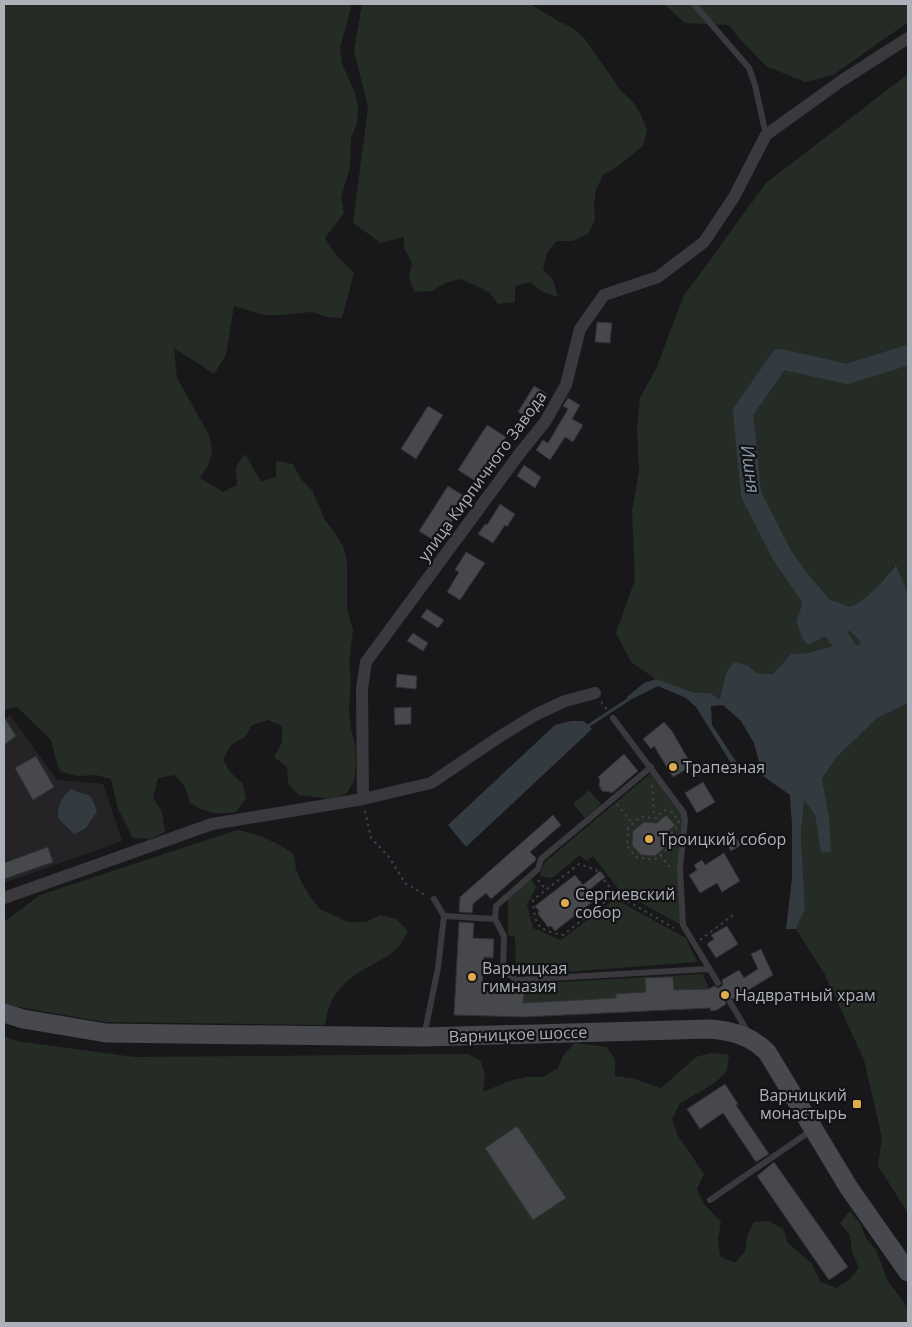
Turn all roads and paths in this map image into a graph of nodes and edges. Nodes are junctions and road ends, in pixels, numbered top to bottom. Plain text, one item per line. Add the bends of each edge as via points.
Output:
1 (694, 4) edge
2 (908, 38) edge
3 (766, 135) junction
4 (595, 694) dead end
5 (613, 718) dead end
6 (651, 768) junction
7 (363, 799) junction
8 (613, 799) junction
9 (654, 818) junction
10 (634, 824) junction
11 (540, 883) dead end
12 (546, 890) junction
13 (615, 894) junction
14 (4, 898) edge
15 (434, 899) joint
16 (730, 913) dead end
17 (444, 916) junction
18 (495, 919) junction
19 (713, 930) junction
20 (715, 933) dead end
21 (690, 937) junction
22 (694, 944) junction
23 (503, 969) junction
24 (708, 969) junction
25 (483, 975) dead end
26 (718, 983) dead end
27 (730, 1002) dead end
28 (4, 1013) edge
29 (424, 1037) junction
30 (753, 1040) junction
31 (814, 1129) junction
32 (710, 1200) dead end
33 (908, 1272) edge

1 - 3 lane via 750,68
2 - 3 street via 840,81
3 - 7 street, улица Кирпичного Завода via 734,197 704,242 658,277 604,296 580,329 566,385 545,422 366,662 362,688
4 - 7 street via 553,706 536,715 431,783
5 - 6 lane
6 - 8 lane
6 - 9 path
6 - 21 lane via 684,813 680,867 683,925
7 - 14 street via 212,824
7 - 15 path via 371,838 405,883
8 - 10 path
8 - 18 lane via 541,859 538,869 496,906
9 - 10 path via 640,817
9 - 10 path via 664,810 672,812 679,821 666,850 654,860 636,857 627,846 628,828
11 - 12 path
12 - 13 path via 579,864 596,870
12 - 13 path via 533,900 534,918 544,931 563,935
13 - 21 path
15 - 17 lane
16 - 19 path via 732,916
17 - 18 lane
17 - 29 lane via 438,968
18 - 23 lane via 504,936
19 - 20 path
19 - 22 path
21 - 22 lane
22 - 24 lane
23 - 24 lane via 516,980
23 - 25 path
24 - 26 lane
27 - 30 lane
28 - 29 street, Варницкое шоссе via 106,1033
29 - 30 street, Варницкое шоссе via 710,1029 735,1032
30 - 31 street, Варницкое шоссе via 767,1052
31 - 32 lane
31 - 33 street, Варницкое шоссе via 849,1188

